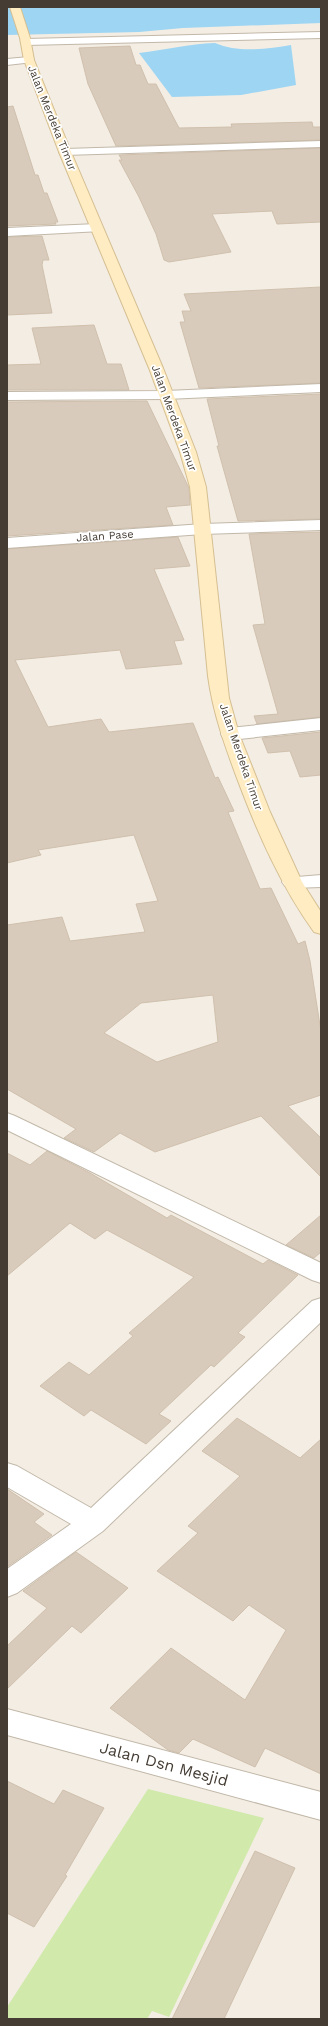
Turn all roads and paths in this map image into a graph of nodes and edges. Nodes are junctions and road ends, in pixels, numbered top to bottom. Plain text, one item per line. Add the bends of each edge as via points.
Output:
1 (15, 7) edge
2 (321, 35) edge
3 (25, 40) junction
4 (29, 60) junction
5 (7, 62) edge
6 (321, 144) edge
7 (65, 152) junction
8 (96, 228) junction
9 (7, 232) edge
10 (321, 388) edge
11 (166, 395) junction
12 (7, 396) edge
13 (321, 525) edge
14 (203, 529) junction
15 (7, 543) edge
16 (321, 724) edge
17 (230, 734) junction
18 (321, 881) edge
19 (292, 882) junction
20 (321, 928) edge
21 (7, 1121) edge
22 (321, 1274) edge
23 (321, 1307) edge
24 (7, 1474) edge
25 (93, 1523) junction
26 (7, 1585) edge
27 (7, 1722) edge
28 (321, 1806) edge

1 - 3 main road, Jalan Merdeka Timur
2 - 3 street
3 - 4 main road, Jalan Merdeka Timur
4 - 5 street
4 - 7 main road, Jalan Merdeka Timur
6 - 7 street
7 - 8 main road, Jalan Merdeka Timur
8 - 9 street
8 - 11 main road, Jalan Merdeka Timur
10 - 11 street
11 - 12 street
11 - 14 main road, Jalan Merdeka Timur via 188,452 198,487
13 - 14 street, Jalan Pase
14 - 15 street, Jalan Pase
14 - 17 main road, Jalan Merdeka Timur via 217,676
16 - 17 street
17 - 19 main road, Jalan Merdeka Timur via 260,812
18 - 19 street
19 - 20 main road, Jalan Merdeka Timur
21 - 22 street
23 - 25 street
24 - 25 street
25 - 26 street
27 - 28 street, Jalan Dsn Mesjid

